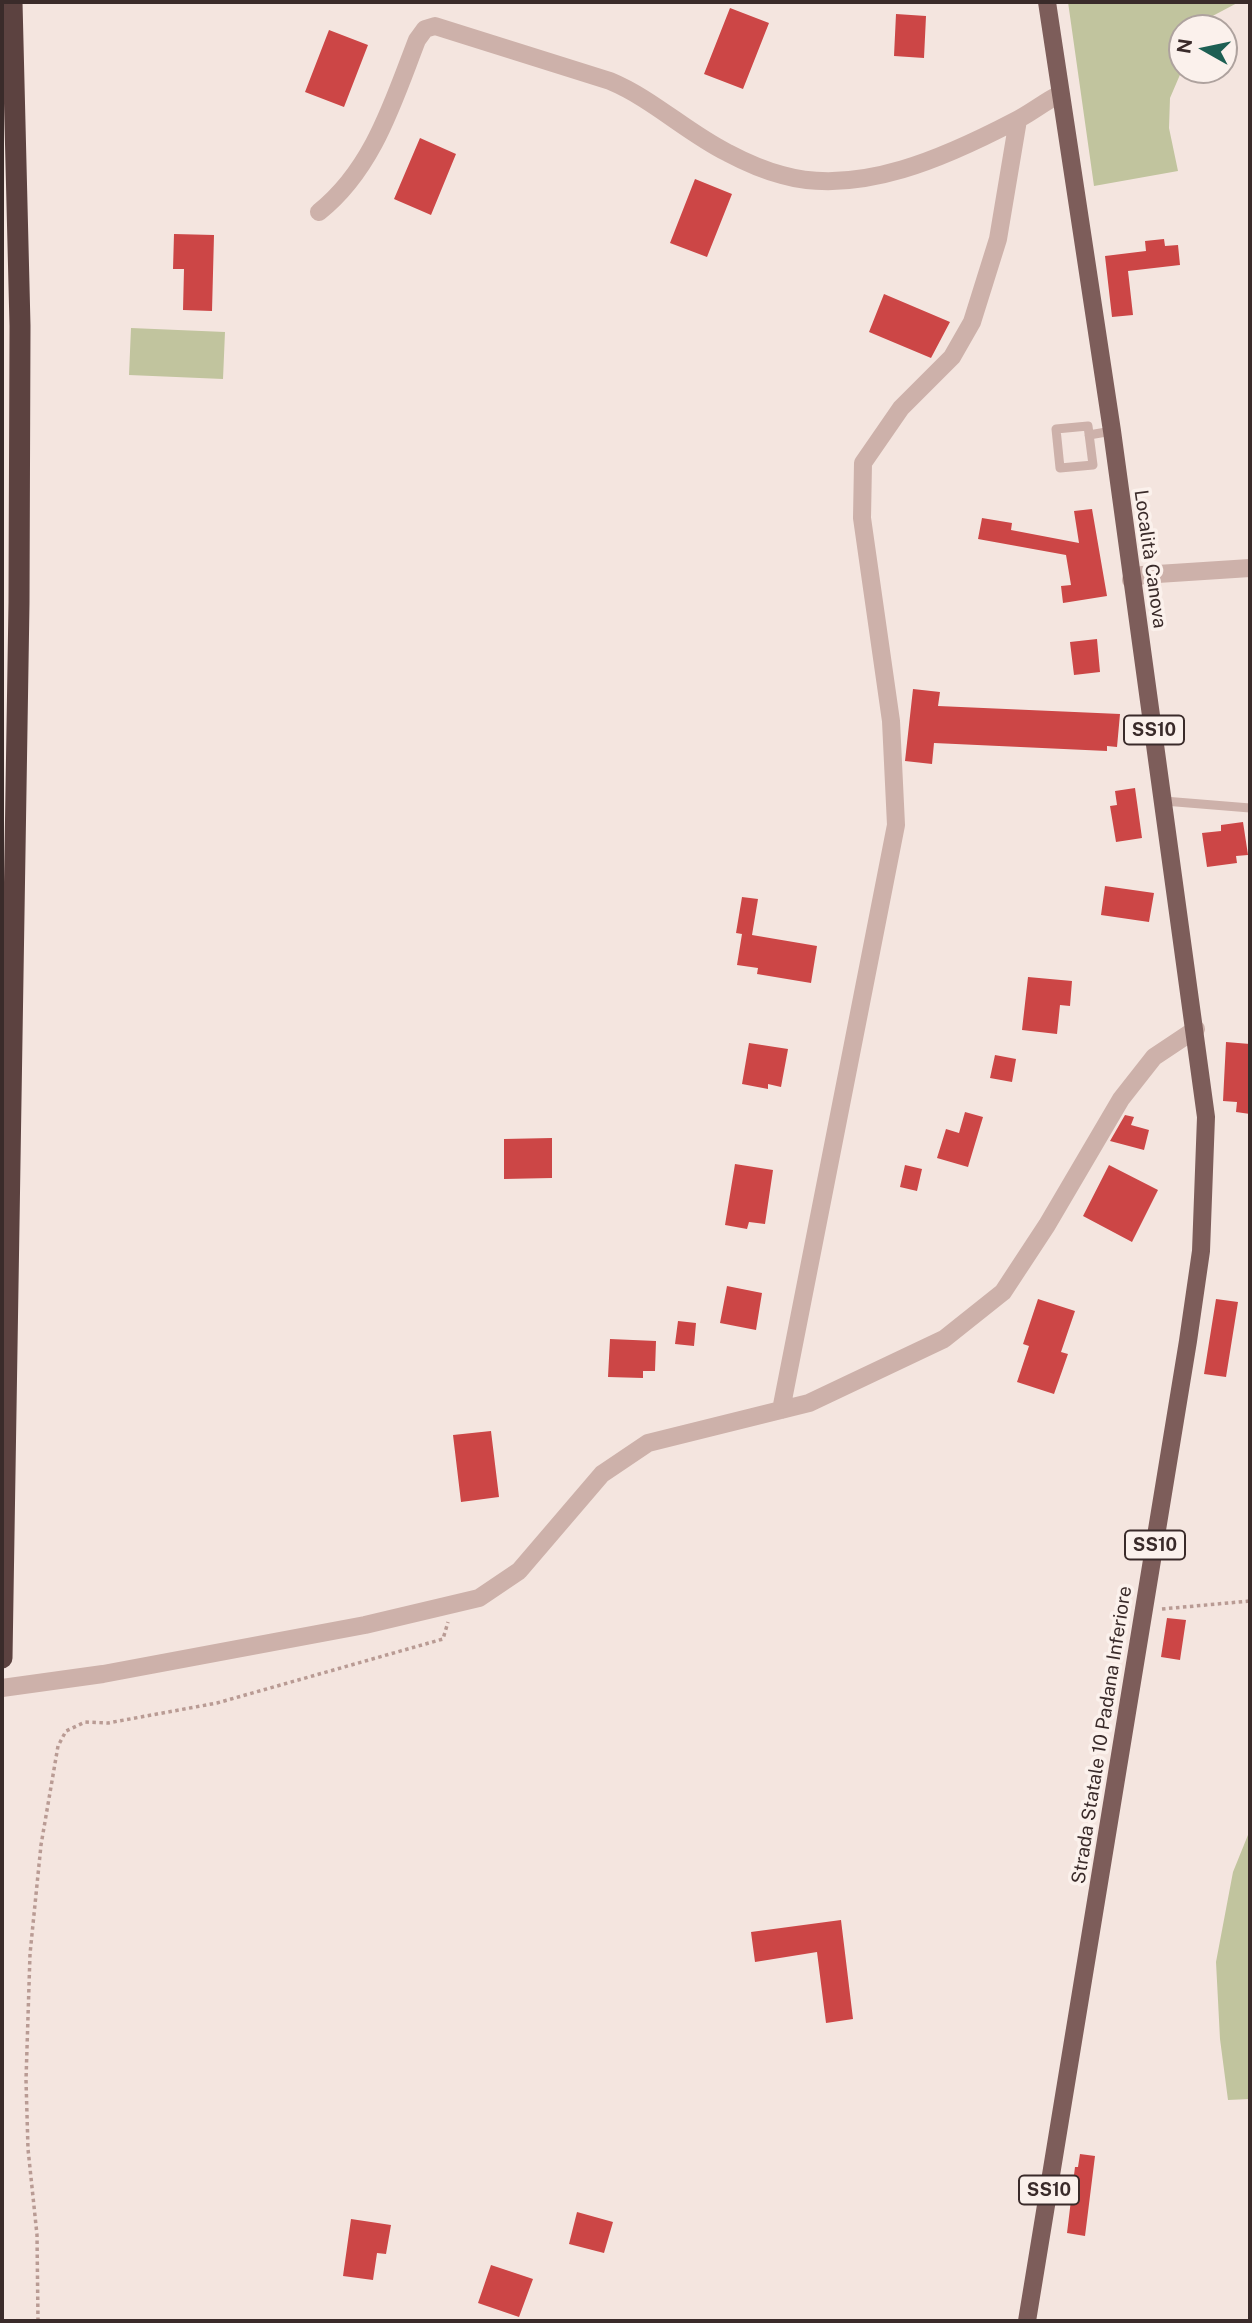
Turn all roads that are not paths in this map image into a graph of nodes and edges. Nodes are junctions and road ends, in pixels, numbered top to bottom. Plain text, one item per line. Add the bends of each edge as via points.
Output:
1 (12, 2) edge
2 (1047, 2) edge
3 (1060, 94) junction
4 (1018, 120) junction
5 (319, 212) dead end
6 (1112, 431) junction
7 (1089, 435) junction
8 (1250, 568) edge
9 (1131, 580) junction
10 (1164, 801) junction
11 (1250, 808) edge
12 (1196, 1029) junction
13 (781, 1410) junction
14 (2, 1633) edge
15 (2, 1658) edge
16 (2, 1688) edge
17 (1027, 2321) edge

1 - 14 highway via 20,327 19,575
2 - 3 main road, SS10
3 - 4 street
3 - 6 main road, Località Canova / SS10
4 - 5 street via 938,159 900,171 836,181 783,176 701,138 635,92 610,81 435,26 425,29 417,40 383,127 362,166
4 - 13 street via 998,239 972,321 952,357 901,408 863,463 862,518 891,722 896,825
6 - 7 lane
6 - 9 main road, Località Canova / SS10
7 - 7 lane via 1088,426 1056,429 1060,468 1093,465
8 - 9 street via 1142,575
9 - 10 main road, Località Canova / SS10
10 - 11 lane
10 - 12 main road, Località Canova / SS10
12 - 13 street via 1154,1057 1121,1099 1003,1292 944,1339 809,1403
12 - 17 main road, Strada Statale 10 Padana Inferiore / SS10 via 1206,1117 1201,1251
13 - 16 street via 648,1443 602,1474 519,1572 479,1598 351,1628
14 - 15 highway

